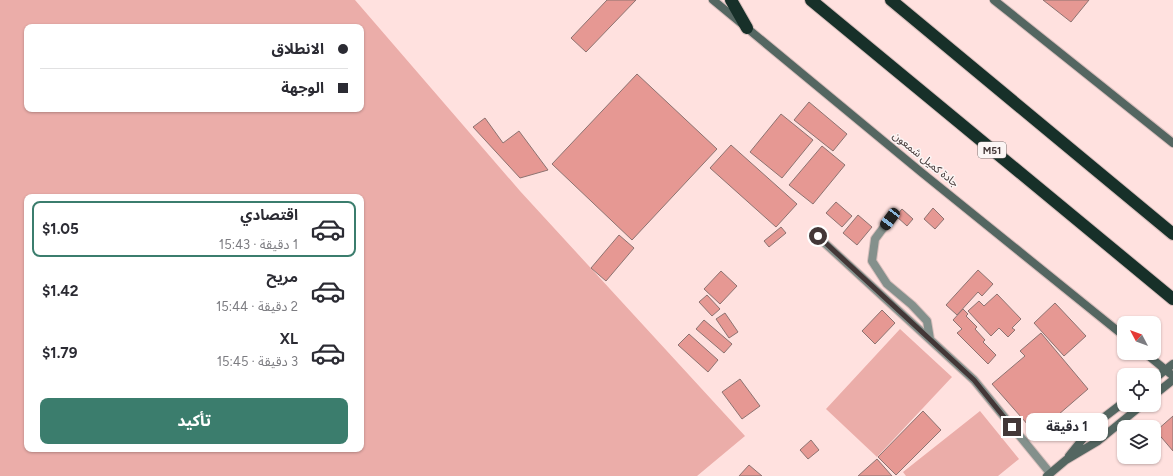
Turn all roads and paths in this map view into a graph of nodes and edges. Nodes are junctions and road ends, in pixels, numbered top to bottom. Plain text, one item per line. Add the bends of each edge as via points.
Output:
1 (712, 0) edge
2 (731, 0) edge
3 (811, 0) edge
4 (891, 0) edge
5 (994, 0) edge
6 (747, 28) junction
7 (1173, 143) edge
8 (890, 219) dead end
9 (1173, 234) edge
10 (818, 236) dead end
11 (1173, 300) edge
12 (1117, 330) edge
13 (930, 339) junction
14 (1154, 360) edge
15 (1173, 364) edge
16 (1166, 370) junction
17 (1161, 374) edge
18 (1173, 376) edge
19 (1173, 380) edge
20 (1161, 389) edge
21 (1117, 407) edge
22 (1133, 412) edge
23 (1066, 460) junction
24 (1048, 474) edge

1 - 6 main road, جادة كميل شمعون
2 - 6 highway
3 - 11 highway, M51
4 - 9 highway
5 - 7 main road
6 - 12 main road, جادة كميل شمعون
8 - 13 lane via 875,239 872,261 887,284 927,321
10 - 13 lane
13 - 24 lane via 974,380
14 - 16 main road
15 - 16 main road
16 - 17 main road
16 - 18 main road
19 - 20 main road
21 - 23 main road via 1094,425
22 - 23 main road via 1098,441
23 - 24 main road

